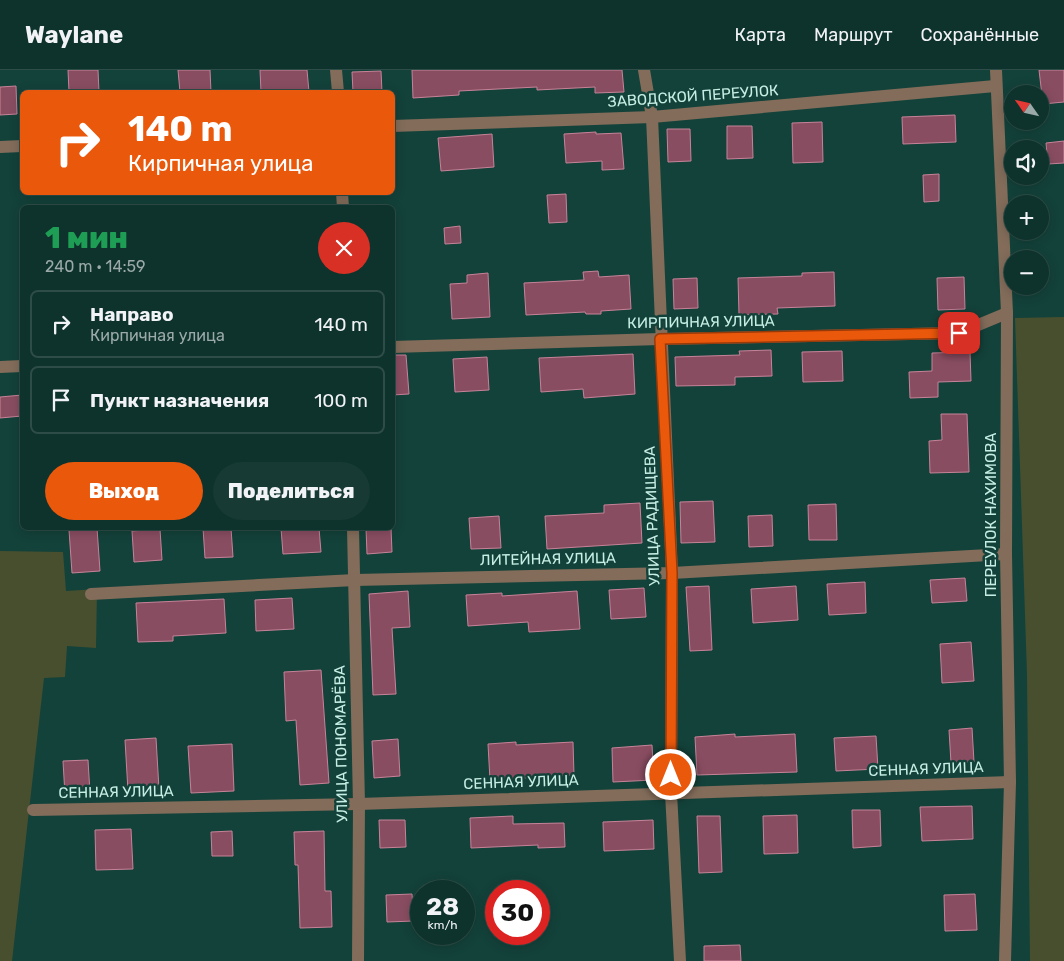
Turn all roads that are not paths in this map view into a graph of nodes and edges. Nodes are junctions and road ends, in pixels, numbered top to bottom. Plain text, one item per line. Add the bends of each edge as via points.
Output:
1 (336, 70) edge
2 (644, 70) edge
3 (996, 70) edge
4 (995, 86) junction
5 (338, 90) edge
6 (652, 117) junction
7 (395, 126) edge
8 (20, 146) edge
9 (0, 147) edge
10 (1007, 313) junction
11 (660, 339) junction
12 (395, 347) edge
13 (20, 366) edge
14 (0, 368) edge
15 (353, 530) edge
16 (1006, 554) junction
17 (672, 573) junction
18 (354, 580) junction
19 (91, 594) dead end
20 (1010, 782) junction
21 (671, 793) junction
22 (359, 804) junction
23 (33, 810) dead end
24 (358, 961) edge
25 (680, 961) edge
26 (1004, 961) edge

1 - 5 street
2 - 6 street, УЛИЦА РАДИЩЕВА
3 - 4 street, ПЕРЕУЛОК НАХИМОВА
4 - 6 street, ЗАВОДСКОЙ ПЕРЕУЛОК
4 - 10 street, ПЕРЕУЛОК НАХИМОВА
6 - 7 street, ЗАВОДСКОЙ ПЕРЕУЛОК
6 - 11 street, УЛИЦА РАДИЩЕВА
8 - 9 street
10 - 11 street, КИРПИЧНАЯ УЛИЦА via 959,333
10 - 16 street, ПЕРЕУЛОК НАХИМОВА
11 - 12 street, КИРПИЧНАЯ УЛИЦА
11 - 17 street, УЛИЦА РАДИЩЕВА
13 - 14 street
15 - 18 street, УЛИЦА ПОНОМАРЁВА
16 - 17 street, ЛИТЕЙНАЯ УЛИЦА
16 - 20 street, ПЕРЕУЛОК НАХИМОВА
17 - 18 street, ЛИТЕЙНАЯ УЛИЦА
17 - 21 street, УЛИЦА РАДИЩЕВА
18 - 19 street, ЛИТЕЙНАЯ УЛИЦА
18 - 22 street, УЛИЦА ПОНОМАРЁВА
20 - 21 street, СЕННАЯ УЛИЦА
20 - 26 street, ПЕРЕУЛОК НАХИМОВА
21 - 22 street, СЕННАЯ УЛИЦА
21 - 25 street, УЛИЦА РАДИЩЕВА
22 - 23 street, СЕННАЯ УЛИЦА
22 - 24 street, УЛИЦА ПОНОМАРЁВА

